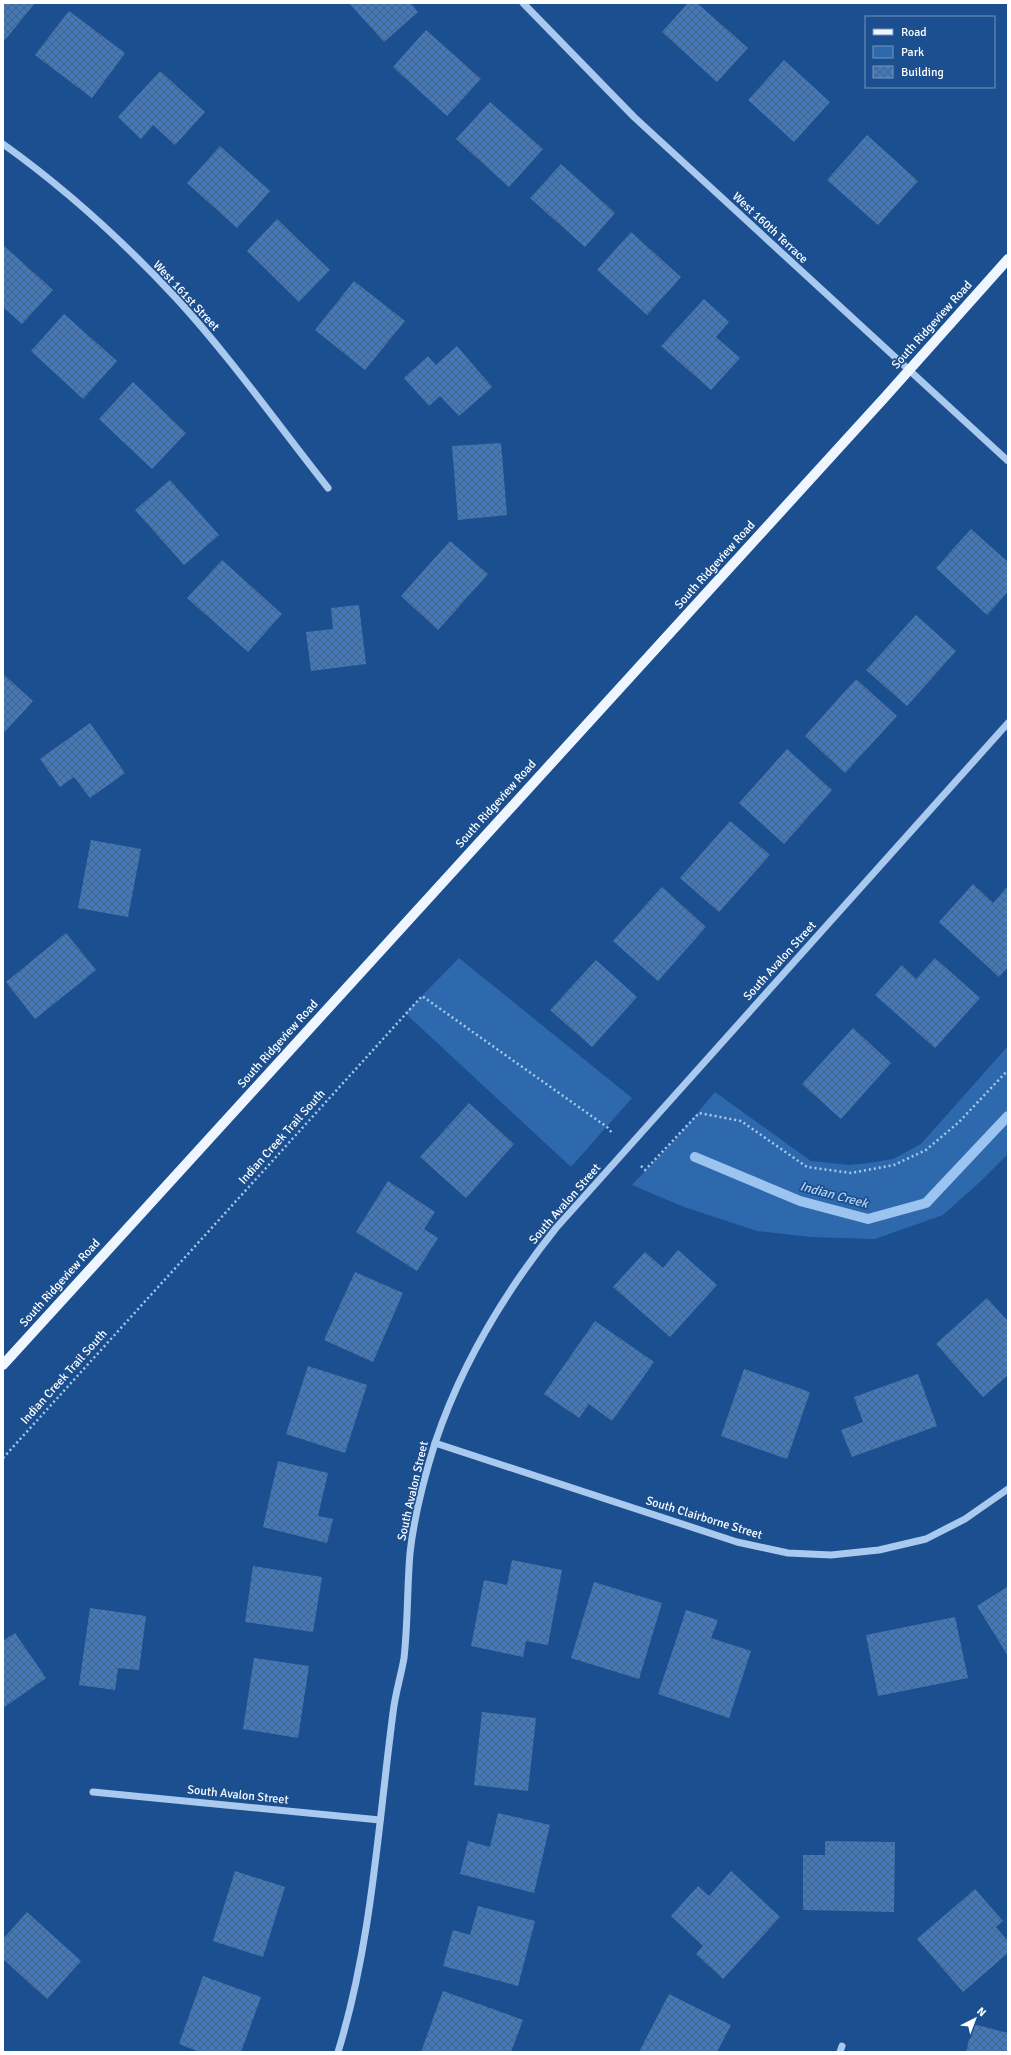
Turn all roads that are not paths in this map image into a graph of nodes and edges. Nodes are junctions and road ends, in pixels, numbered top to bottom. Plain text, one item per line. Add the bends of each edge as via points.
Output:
1 (523, 3) edge
2 (3, 144) edge
3 (1008, 259) edge
4 (909, 371) junction
5 (1008, 461) edge
6 (328, 488) dead end
7 (1008, 723) edge
8 (3, 1366) edge
9 (436, 1443) junction
10 (1008, 1489) edge
11 (94, 1792) dead end
12 (380, 1820) junction
13 (338, 2052) edge

1 - 4 street, West 160th Terrace via 634,117
2 - 6 street, West 161st Street via 35,167 108,230 177,299 219,348
3 - 4 main road, South Ridgeview Road
4 - 5 street, West 160th Terrace
4 - 8 main road, South Ridgeview Road
7 - 9 street, South Avalon Street via 576,1206 528,1264 468,1363
9 - 10 street, South Clairborne Street via 737,1542 788,1553 831,1555 879,1550 926,1539 965,1519
9 - 12 street, South Avalon Street via 417,1513 410,1552 404,1658 393,1710
11 - 12 street, South Avalon Street
12 - 13 street, South Avalon Street via 361,1955

